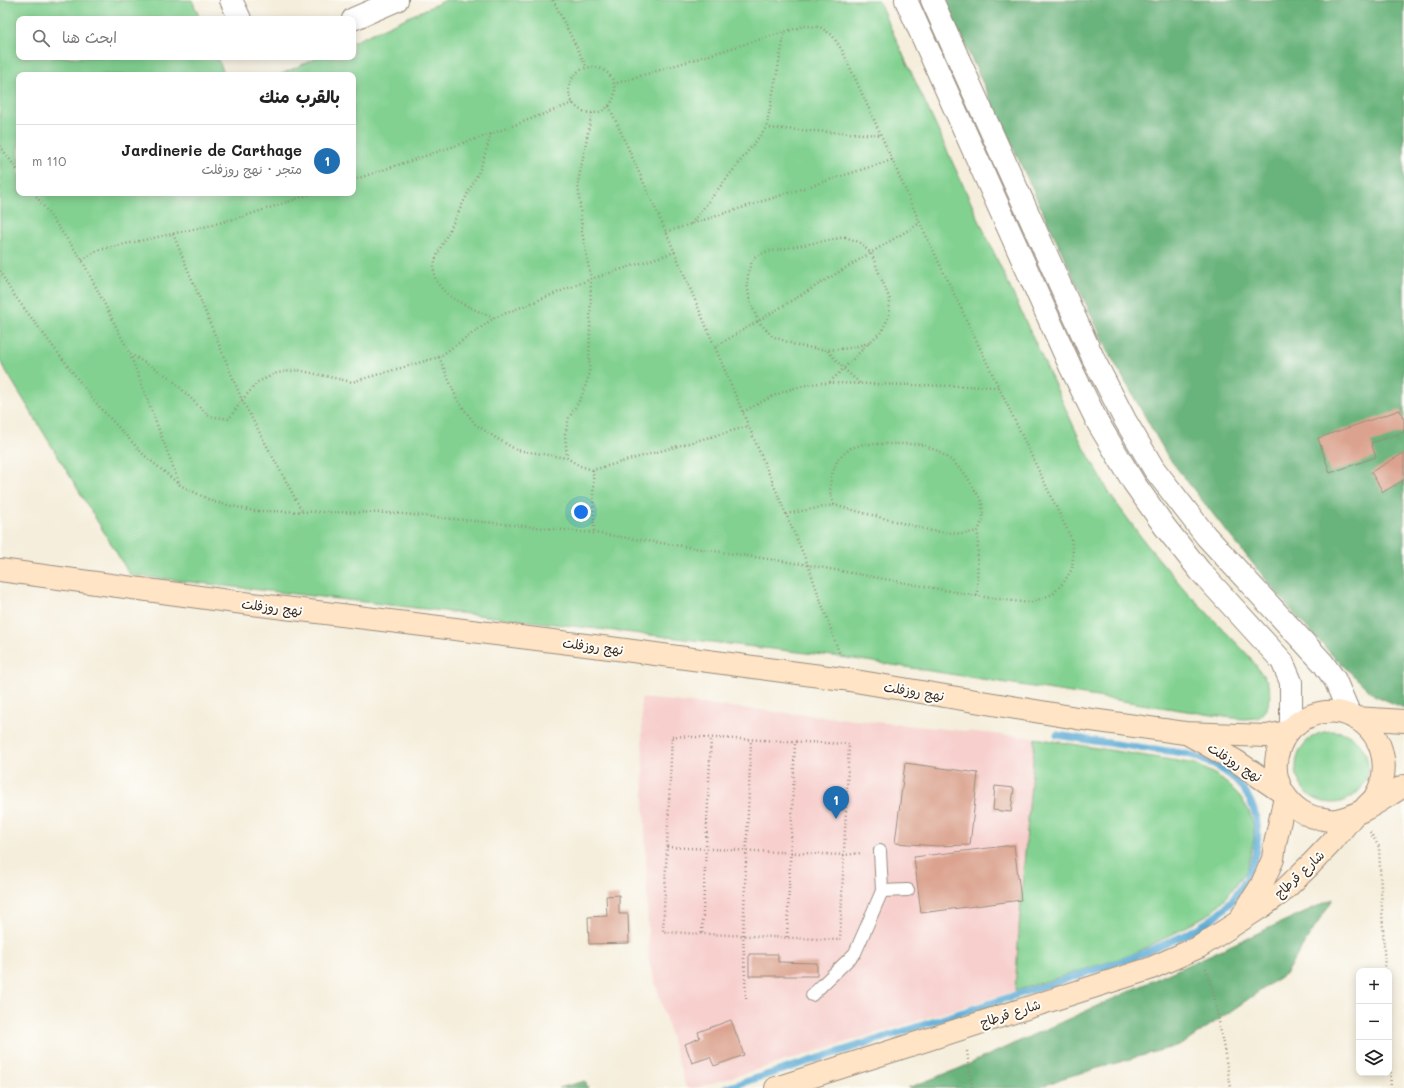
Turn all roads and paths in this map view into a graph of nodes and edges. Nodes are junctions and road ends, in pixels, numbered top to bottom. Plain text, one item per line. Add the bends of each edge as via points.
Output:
1 (231, 0) edge
2 (398, 0) edge
3 (553, 0) edge
4 (906, 0) edge
5 (932, 0) edge
6 (239, 16) edge
7 (356, 18) edge
8 (785, 32) junction
9 (587, 68) junction
10 (614, 84) junction
11 (573, 103) junction
12 (609, 106) junction
13 (592, 113) junction
14 (766, 128) junction
15 (491, 134) junction
16 (881, 135) junction
17 (0, 146) edge
18 (892, 160) junction
19 (16, 168) edge
20 (356, 179) edge
21 (36, 196) edge
22 (305, 196) edge
23 (691, 224) junction
24 (920, 224) junction
25 (666, 232) junction
26 (173, 234) junction
27 (674, 252) junction
28 (871, 253) junction
29 (82, 260) junction
30 (0, 271) edge
31 (591, 279) junction
32 (494, 318) junction
33 (758, 321) junction
34 (869, 343) junction
35 (715, 347) junction
36 (828, 350) junction
37 (130, 354) junction
38 (439, 357) junction
39 (843, 368) junction
40 (830, 383) junction
41 (861, 384) junction
42 (999, 387) junction
43 (242, 400) junction
44 (743, 412) junction
45 (749, 426) junction
46 (567, 458) junction
47 (593, 470) junction
48 (180, 485) junction
49 (834, 506) junction
50 (302, 511) junction
51 (786, 514) junction
52 (978, 531) junction
53 (594, 533) junction
54 (808, 565) junction
55 (0, 570) edge
56 (977, 596) junction
57 (843, 679) junction
58 (1353, 716) junction
59 (1404, 721) edge
60 (1289, 730) junction
61 (1185, 733) junction
62 (711, 738) junction
63 (751, 740) junction
64 (795, 742) junction
65 (1404, 786) edge
66 (1284, 795) junction
67 (1359, 812) junction
68 (667, 846) junction
69 (706, 848) junction
70 (746, 850) junction
71 (880, 851) dead end
72 (790, 852) junction
73 (844, 855) junction
74 (908, 890) dead end
75 (882, 891) junction
76 (1238, 924) junction
77 (702, 933) junction
78 (743, 935) junction
79 (787, 938) junction
80 (1199, 947) junction
81 (1386, 968) edge
82 (812, 995) dead end
83 (746, 999) dead end
84 (964, 1028) junction
85 (1391, 1076) edge
86 (776, 1088) edge
87 (972, 1088) edge
88 (1230, 1088) edge
89 (1392, 1088) edge

1 - 6 street
2 - 7 street
3 - 9 path
4 - 60 street via 1061,347 1098,423 1134,483 1165,527 1200,571 1282,661 1291,682
5 - 58 street via 1094,360 1125,420 1154,469 1206,536 1323,663 1335,680
8 - 10 path
8 - 14 path
8 - 16 path via 804,26 820,27 832,35 842,50
9 - 10 path via 605,71
9 - 11 path via 579,71 569,86 569,95
10 - 12 path via 615,95
11 - 13 path via 579,110
11 - 15 path
12 - 13 path via 605,110
12 - 25 path
13 - 31 path via 578,182 582,232
14 - 16 path
14 - 23 path
15 - 20 path
15 - 32 path via 481,167 436,257 434,272 439,286 451,297
16 - 18 path
17 - 19 path
18 - 23 path
18 - 24 path
21 - 29 path
22 - 26 path via 248,215
23 - 25 path
24 - 28 path
24 - 42 path
25 - 27 path
26 - 29 path via 98,250
26 - 43 path
27 - 31 path
27 - 35 path
28 - 33 path
28 - 33 path via 859,242 845,237 766,252 754,257 748,269 747,284
28 - 34 path via 890,300 889,316 882,331
29 - 37 path
30 - 48 path via 11,291 96,403 144,455
31 - 32 path
31 - 46 path via 589,375 582,396 569,418 565,434
32 - 38 path
33 - 35 path
33 - 36 path via 772,336 798,346
34 - 36 path
34 - 39 path
35 - 44 path
36 - 39 path
37 - 43 path via 169,377 209,416 229,419
37 - 48 path
38 - 43 path via 352,382 298,370 277,373 258,382
38 - 46 path via 457,399 475,424 517,450
39 - 40 path
39 - 41 path
40 - 41 path
40 - 44 path via 789,390
41 - 42 path
42 - 56 path via 1071,538 1072,569 1053,594 1029,603
43 - 50 path
44 - 45 path
45 - 47 path
45 - 51 path
46 - 47 path
47 - 53 path
48 - 50 path via 214,502 254,511
49 - 51 path
49 - 52 path via 932,531 963,534
49 - 52 path via 830,492 831,477 838,459 851,448 864,444 920,444 938,451 966,475 982,502 983,519
50 - 53 path via 394,513
51 - 54 path
52 - 56 path
53 - 54 path
54 - 56 path
54 - 57 path via 841,658
55 - 57 street, نهج روزفلت
57 - 61 street, نهج روزفلت via 1077,718
58 - 59 street
58 - 60 street via 1334,712 1318,713 1303,719
58 - 67 street via 1370,728 1380,743 1384,761 1383,779 1376,795
60 - 61 street, نهج روزفلت via 1266,736
60 - 66 street via 1279,746 1276,762 1277,778
61 - 66 street, نهج روزفلت via 1236,761
62 - 63 path
62 - 68 path via 672,736
62 - 69 path
63 - 64 path
63 - 70 path
64 - 72 path
64 - 73 path via 849,744
65 - 67 street
66 - 67 street via 1298,810 1315,818 1334,820
66 - 76 street, شارع قرطاج via 1273,859 1261,886
67 - 76 street, شارع قرطاج via 1282,892
67 - 81 path via 1379,847
68 - 69 path
68 - 77 path via 663,932
69 - 70 path
69 - 77 path
70 - 72 path
70 - 78 path
71 - 75 lane
72 - 73 path
72 - 79 path
73 - 79 path via 840,940
74 - 75 lane
75 - 82 lane via 855,953
76 - 80 street, شارع قرطاج
77 - 78 path
78 - 79 path
78 - 83 path
80 - 84 street, شارع قرطاج via 1149,969
80 - 88 path via 1214,994
84 - 86 street, شارع قرطاج
84 - 87 path
85 - 89 path

